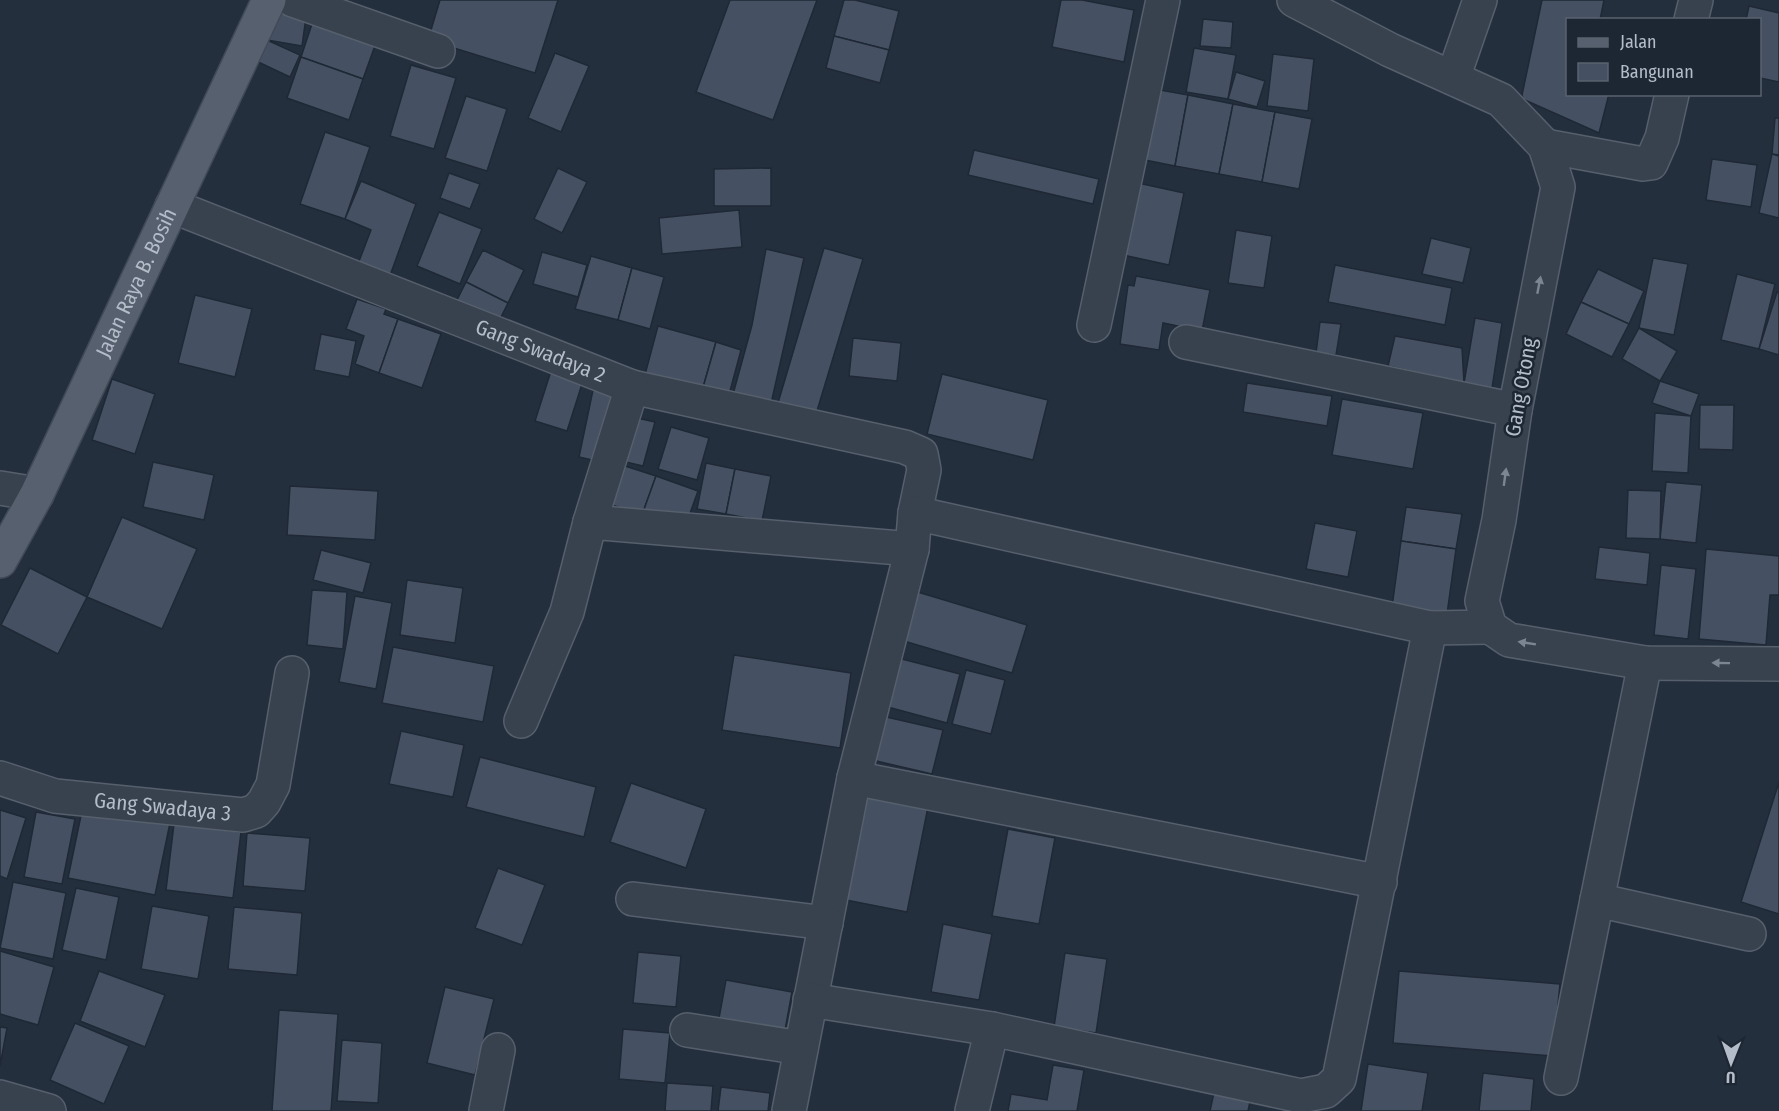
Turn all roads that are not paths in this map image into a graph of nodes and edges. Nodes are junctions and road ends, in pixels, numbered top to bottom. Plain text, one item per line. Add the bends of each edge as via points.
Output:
1 (268, 0) edge
2 (293, 0) edge
3 (1163, 0) edge
4 (1294, 0) edge
5 (1480, 0) edge
6 (1696, 0) edge
7 (1692, 18) edge
8 (438, 51) dead end
9 (1453, 78) junction
10 (1672, 96) edge
11 (1545, 146) junction
12 (172, 207) junction
13 (1094, 326) dead end
14 (1186, 342) dead end
15 (632, 387) junction
16 (1515, 410) junction
17 (0, 488) edge
18 (37, 494) junction
19 (915, 513) junction
20 (590, 522) junction
21 (912, 549) junction
22 (0, 561) edge
23 (1490, 627) junction
24 (1430, 628) junction
25 (1645, 663) junction
26 (1779, 664) edge
27 (292, 673) dead end
28 (521, 721) dead end
29 (0, 778) edge
30 (854, 778) junction
31 (1380, 882) junction
32 (633, 899) dead end
33 (1597, 900) junction
34 (826, 923) junction
35 (1749, 934) dead end
36 (810, 1000) junction
37 (992, 1029) junction
38 (687, 1030) dead end
39 (801, 1048) junction
40 (498, 1050) dead end
41 (1561, 1078) dead end
42 (0, 1097) edge
43 (49, 1111) edge
44 (486, 1111) edge
45 (789, 1111) edge
46 (972, 1111) edge

1 - 12 main road, Jalan Raya B. Bosih
2 - 8 street
3 - 13 street
4 - 9 street, Gang Otong
5 - 9 street
6 - 7 street
9 - 11 street, Gang Otong via 1501,100
10 - 11 street via 1662,138 1651,163
16 -> 11 street, Gang Otong via 1558,188
12 - 15 street, Gang Swadaya 2
12 - 18 main road, Jalan Raya B. Bosih
14 - 16 street
15 - 19 street, Gang Swadaya 2 via 905,447 921,454 924,470
15 - 20 street
23 -> 16 street, Gang Otong via 1482,601
17 - 18 street
18 - 22 main road, Jalan Raya B. Bosih
19 - 21 street
19 - 24 street
20 - 21 street
20 - 28 street via 567,612
21 - 30 street
23 - 24 street
25 -> 23 street via 1509,640
24 - 31 street
26 -> 25 street
25 - 33 street
27 - 29 street, Gang Swadaya 3 via 273,785 256,811 243,814 55,795
30 - 31 street
30 - 34 street
31 - 37 street via 1339,1079 1326,1091 1300,1096
32 - 34 street
33 - 35 street
33 - 41 street
34 - 36 street
36 - 37 street
36 - 39 street
37 - 46 street
38 - 39 street
39 - 45 street
40 - 44 street
42 - 43 street

